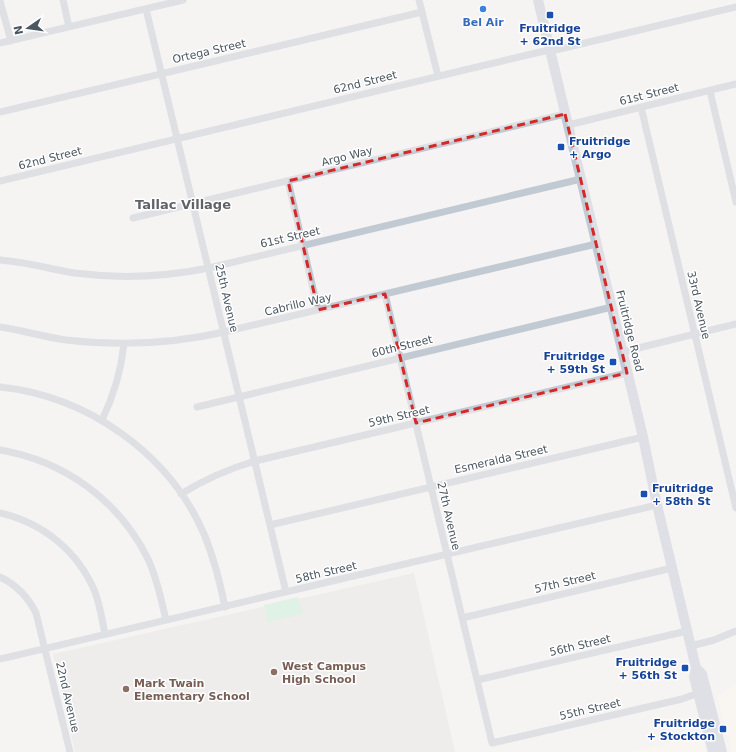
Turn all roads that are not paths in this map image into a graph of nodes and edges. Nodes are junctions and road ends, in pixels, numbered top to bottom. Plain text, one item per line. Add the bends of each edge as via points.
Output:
1 (63, 0) edge
2 (183, 0) edge
3 (419, 0) edge
4 (538, 0) edge
5 (0, 1) edge
6 (736, 7) edge
7 (146, 9) junction
8 (422, 12) junction
9 (69, 27) junction
10 (11, 41) junction
11 (0, 43) edge
12 (550, 50) junction
13 (162, 74) junction
14 (438, 76) junction
15 (736, 84) edge
16 (710, 91) junction
17 (641, 107) junction
18 (0, 112) edge
19 (565, 114) junction
20 (568, 125) junction
21 (178, 139) junction
22 (581, 179) junction
23 (0, 181) edge
24 (288, 181) junction
25 (736, 202) edge
26 (193, 204) junction
27 (133, 218) dead end
28 (596, 244) junction
29 (303, 245) junction
30 (0, 260) edge
31 (209, 268) junction
32 (385, 294) junction
33 (612, 307) junction
34 (318, 310) junction
35 (736, 324) edge
36 (0, 327) edge
37 (224, 332) junction
38 (695, 334) junction
39 (124, 344) junction
40 (622, 352) junction
41 (400, 358) junction
42 (628, 373) junction
43 (0, 387) edge
44 (240, 397) junction
45 (197, 407) dead end
46 (102, 420) junction
47 (416, 423) junction
48 (643, 437) junction
49 (0, 450) edge
50 (255, 461) junction
51 (431, 488) junction
52 (181, 494) junction
53 (657, 505) junction
54 (736, 508) edge
55 (0, 513) edge
56 (270, 524) junction
57 (447, 555) junction
58 (672, 568) junction
59 (0, 577) edge
60 (286, 592) junction
61 (225, 607) junction
62 (462, 618) junction
63 (166, 620) junction
64 (688, 631) junction
65 (736, 631) edge
66 (105, 634) junction
67 (691, 646) junction
68 (45, 648) junction
69 (0, 659) edge
70 (696, 668) junction
71 (477, 680) junction
72 (694, 695) dead end
73 (492, 743) joint
74 (70, 752) edge
75 (713, 752) edge
76 (722, 752) edge

1 - 9 street
2 - 7 street
3 - 8 street
4 - 12 main road, Fruitridge Road
5 - 10 street
6 - 12 street, 62nd Street
7 - 9 street
7 - 13 street, 25th Avenue
8 - 13 street, Ortega Street
8 - 14 street
9 - 10 street
10 - 11 street
12 - 14 street, 62nd Street
12 - 19 main road, Fruitridge Road
13 - 18 street, Ortega Street
13 - 21 street, 25th Avenue
14 - 21 street, 62nd Street
15 - 16 street, 61st Street
16 - 17 street, 61st Street
16 - 25 street
17 - 20 street, 61st Street
17 - 38 street, 33rd Avenue
19 - 20 main road, Fruitridge Road
19 - 24 street, Argo Way
20 - 22 main road, Fruitridge Road
21 - 23 street, 62nd Street
21 - 26 street, 25th Avenue
22 - 28 main road, Fruitridge Road
22 - 29 street, 61st Street
24 - 26 street, Argo Way
24 - 29 street
26 - 27 street, Argo Way
26 - 31 street, 25th Avenue
28 - 32 street, Cabrillo Way
28 - 33 main road, Fruitridge Road
29 - 31 street, 61st Street
29 - 34 street
30 - 31 street, 61st Street via 74,273 123,277 173,274
31 - 37 street, 25th Avenue
32 - 34 street, Cabrillo Way
32 - 41 street, 27th Avenue
33 - 40 main road, Fruitridge Road
33 - 41 street, 60th Street
34 - 37 street, Cabrillo Way
35 - 38 street
36 - 39 street, Cabrillo Way via 65,340
37 - 39 street, Cabrillo Way via 167,342
37 - 44 street, 25th Avenue
38 - 40 street
38 - 54 street, 33rd Avenue
39 - 46 street via 117,384
40 - 42 main road, Fruitridge Road
41 - 44 street, 60th Street
41 - 47 street, 27th Avenue
42 - 47 street, 59th Street
42 - 48 main road, Fruitridge Road
43 - 46 street via 48,397
44 - 45 street, 60th Street
44 - 50 street, 25th Avenue
46 - 52 street via 147,454
47 - 50 street, 59th Street
47 - 51 street, 27th Avenue
48 - 51 street, Esmeralda Street
48 - 53 main road, Fruitridge Road
49 - 63 street via 50,464 82,482 108,504 130,530 148,559 160,592
50 - 52 street, 59th Street via 200,482
50 - 56 street, 25th Avenue
51 - 56 street, Esmeralda Street
51 - 57 street, 27th Avenue
52 - 61 street via 212,554 218,570
53 - 57 street, 58th Street
53 - 58 main road, Fruitridge Road
55 - 66 street via 39,528 69,552 82,568 95,593
56 - 60 street, 25th Avenue
57 - 60 street, 58th Street
57 - 62 street, 27th Avenue
58 - 62 street, 57th Street
58 - 64 main road, Fruitridge Road
59 - 68 street, 22nd Avenue via 19,589 31,604 39,622
60 - 61 street, 58th Street
61 - 63 street, 58th Street
62 - 71 street, 27th Avenue
63 - 66 street, 58th Street
64 - 67 main road, Fruitridge Road
64 - 71 street, 56th Street
65 - 67 street
66 - 68 street, 58th Street
67 - 70 main road, Fruitridge Road
68 - 69 street, 58th Street
68 - 74 street, 22nd Avenue
70 - 75 main road, Fruitridge Road via 694,677
70 - 76 main road, Fruitridge Road via 702,674
71 - 73 street, 27th Avenue
72 - 73 street, 55th Street

